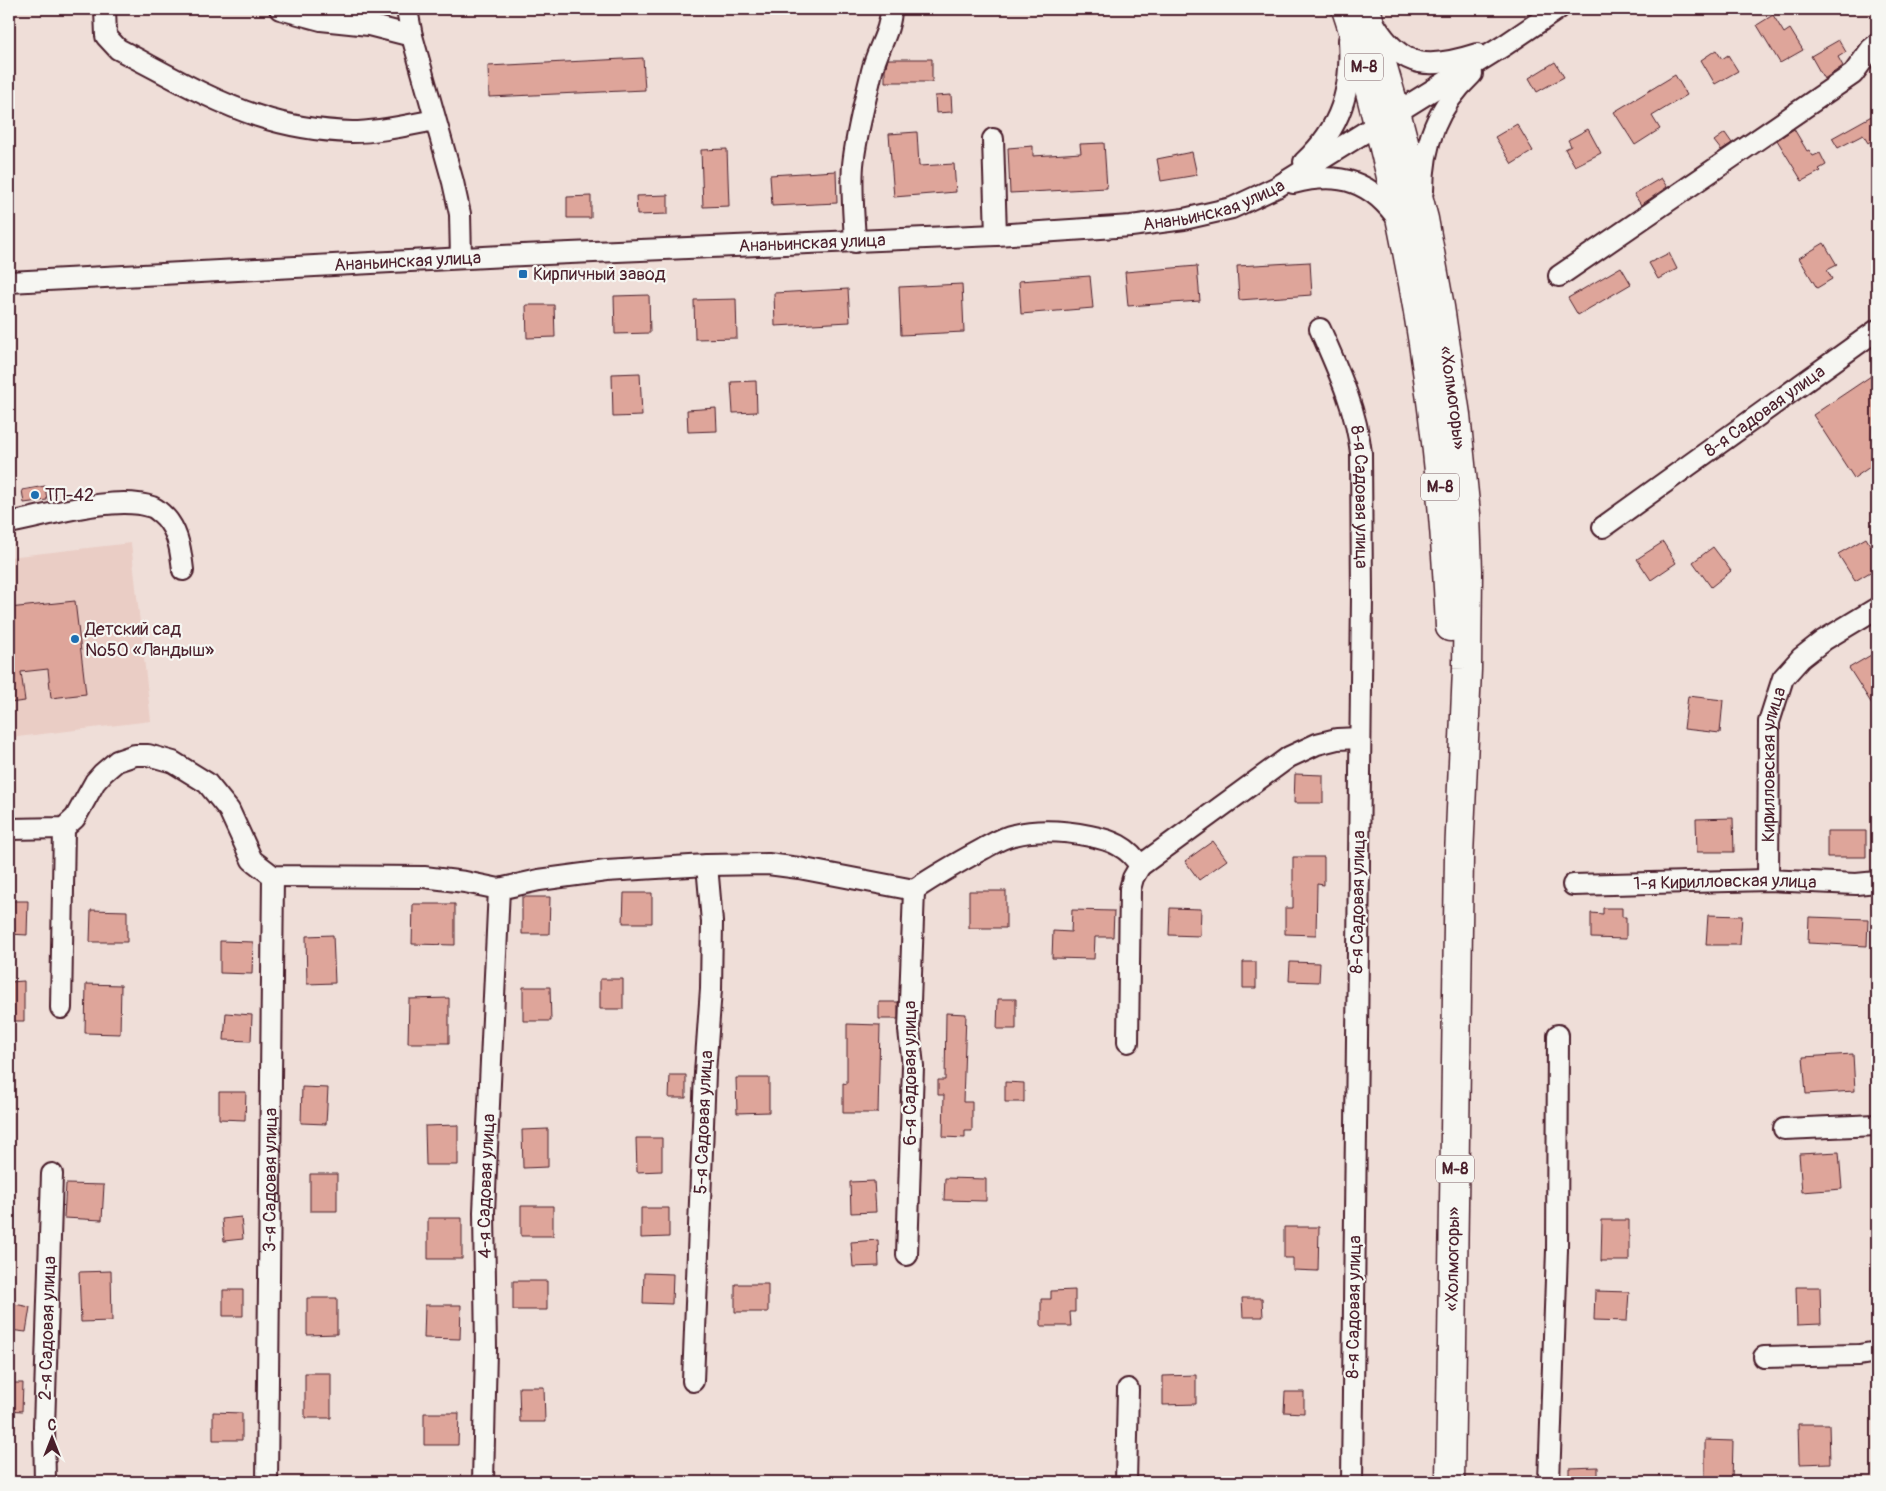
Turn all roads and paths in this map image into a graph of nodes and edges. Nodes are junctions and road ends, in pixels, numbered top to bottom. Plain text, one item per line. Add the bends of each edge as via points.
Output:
1 (105, 9) edge
2 (280, 9) edge
3 (408, 9) edge
4 (891, 9) edge
5 (1558, 9) edge
6 (1357, 11) edge
7 (370, 17) edge
8 (412, 36) junction
9 (1877, 44) edge
10 (1505, 45) junction
11 (1387, 118) junction
12 (435, 120) junction
13 (993, 139) dead end
14 (1276, 187) junction
15 (1414, 224) junction
16 (996, 235) junction
17 (855, 242) junction
18 (462, 258) junction
19 (1560, 276) dead end
20 (9, 282) edge
21 (1320, 329) dead end
22 (1877, 330) edge
23 (9, 522) edge
24 (1603, 527) dead end
25 (182, 570) dead end
26 (1877, 608) edge
27 (1360, 738) junction
28 (64, 828) junction
29 (9, 829) edge
30 (707, 865) junction
31 (1140, 866) junction
32 (273, 876) junction
33 (1768, 880) junction
34 (1877, 882) edge
35 (1573, 885) dead end
36 (499, 889) junction
37 (914, 890) junction
38 (61, 1008) dead end
39 (1558, 1035) dead end
40 (1128, 1042) dead end
41 (1877, 1125) edge
42 (1784, 1129) dead end
43 (52, 1174) dead end
44 (907, 1255) dead end
45 (1877, 1352) edge
46 (1764, 1357) dead end
47 (694, 1381) dead end
48 (1128, 1389) dead end
49 (45, 1482) edge
50 (267, 1482) edge
51 (483, 1482) edge
52 (1126, 1482) edge
53 (1352, 1482) edge
54 (1450, 1482) edge
55 (1550, 1482) edge

1 - 12 street via 106,36 118,49 218,100 259,116 309,129 354,132
2 - 7 street via 321,20
3 - 8 street
4 - 17 street via 889,24 872,69 854,152
5 - 10 street, Ананьинская улица
6 - 10 street via 1389,44 1408,59 1418,62 1454,61
6 - 11 highway, «Холмогоры» / М-8
6 - 14 street via 1340,113 1327,138
7 - 8 street
8 - 12 street
9 - 19 street via 1853,74
10 - 11 street, Ананьинская улица
10 - 15 street via 1456,90 1441,111 1430,140
11 - 14 street, Ананьинская улица
11 - 15 highway, «Холмогоры» / М-8
12 - 18 street via 460,214
13 - 16 street
14 - 15 street via 1323,177 1349,181 1376,195 1394,214
14 - 16 street, Ананьинская улица via 1232,208 1184,219
15 - 54 highway, «Холмогоры» / М-8 via 1448,569 1459,856
16 - 17 street, Ананьинская улица
17 - 18 street, Ананьинская улица
18 - 20 street, Ананьинская улица
21 - 27 street, 8-я Садовая улица via 1353,408 1361,452
22 - 24 street, 8-я Садовая улица
23 - 25 street via 84,507 130,503 154,508 169,522 180,544
26 - 33 street, Кирилловская улица via 1824,640 1783,678 1769,722
27 - 31 street via 1317,744 1289,758
27 - 53 street, 8-я Садовая улица
28 - 29 street
28 - 32 street via 75,818 95,782 117,761 135,755 155,757 174,762 207,783 229,810 252,860
28 - 38 street
30 - 36 street via 596,872
30 - 37 street via 768,864
30 - 47 street, 5-я Садовая улица via 712,922 712,989 705,1073
31 - 37 street via 1133,854 1118,844 1069,832 1036,831 1012,835 948,868
31 - 40 street via 1130,889
32 - 36 street via 424,877
32 - 50 street, 3-я Садовая улица
33 - 34 street, 1-я Кирилловская улица
33 - 35 street, 1-я Кирилловская улица
36 - 51 street, 4-я Садовая улица via 484,1212 486,1349
37 - 44 street, 6-я Садовая улица
39 - 55 street via 1557,1250
41 - 42 street
43 - 49 street, 2-я Садовая улица
45 - 46 street
48 - 52 street

